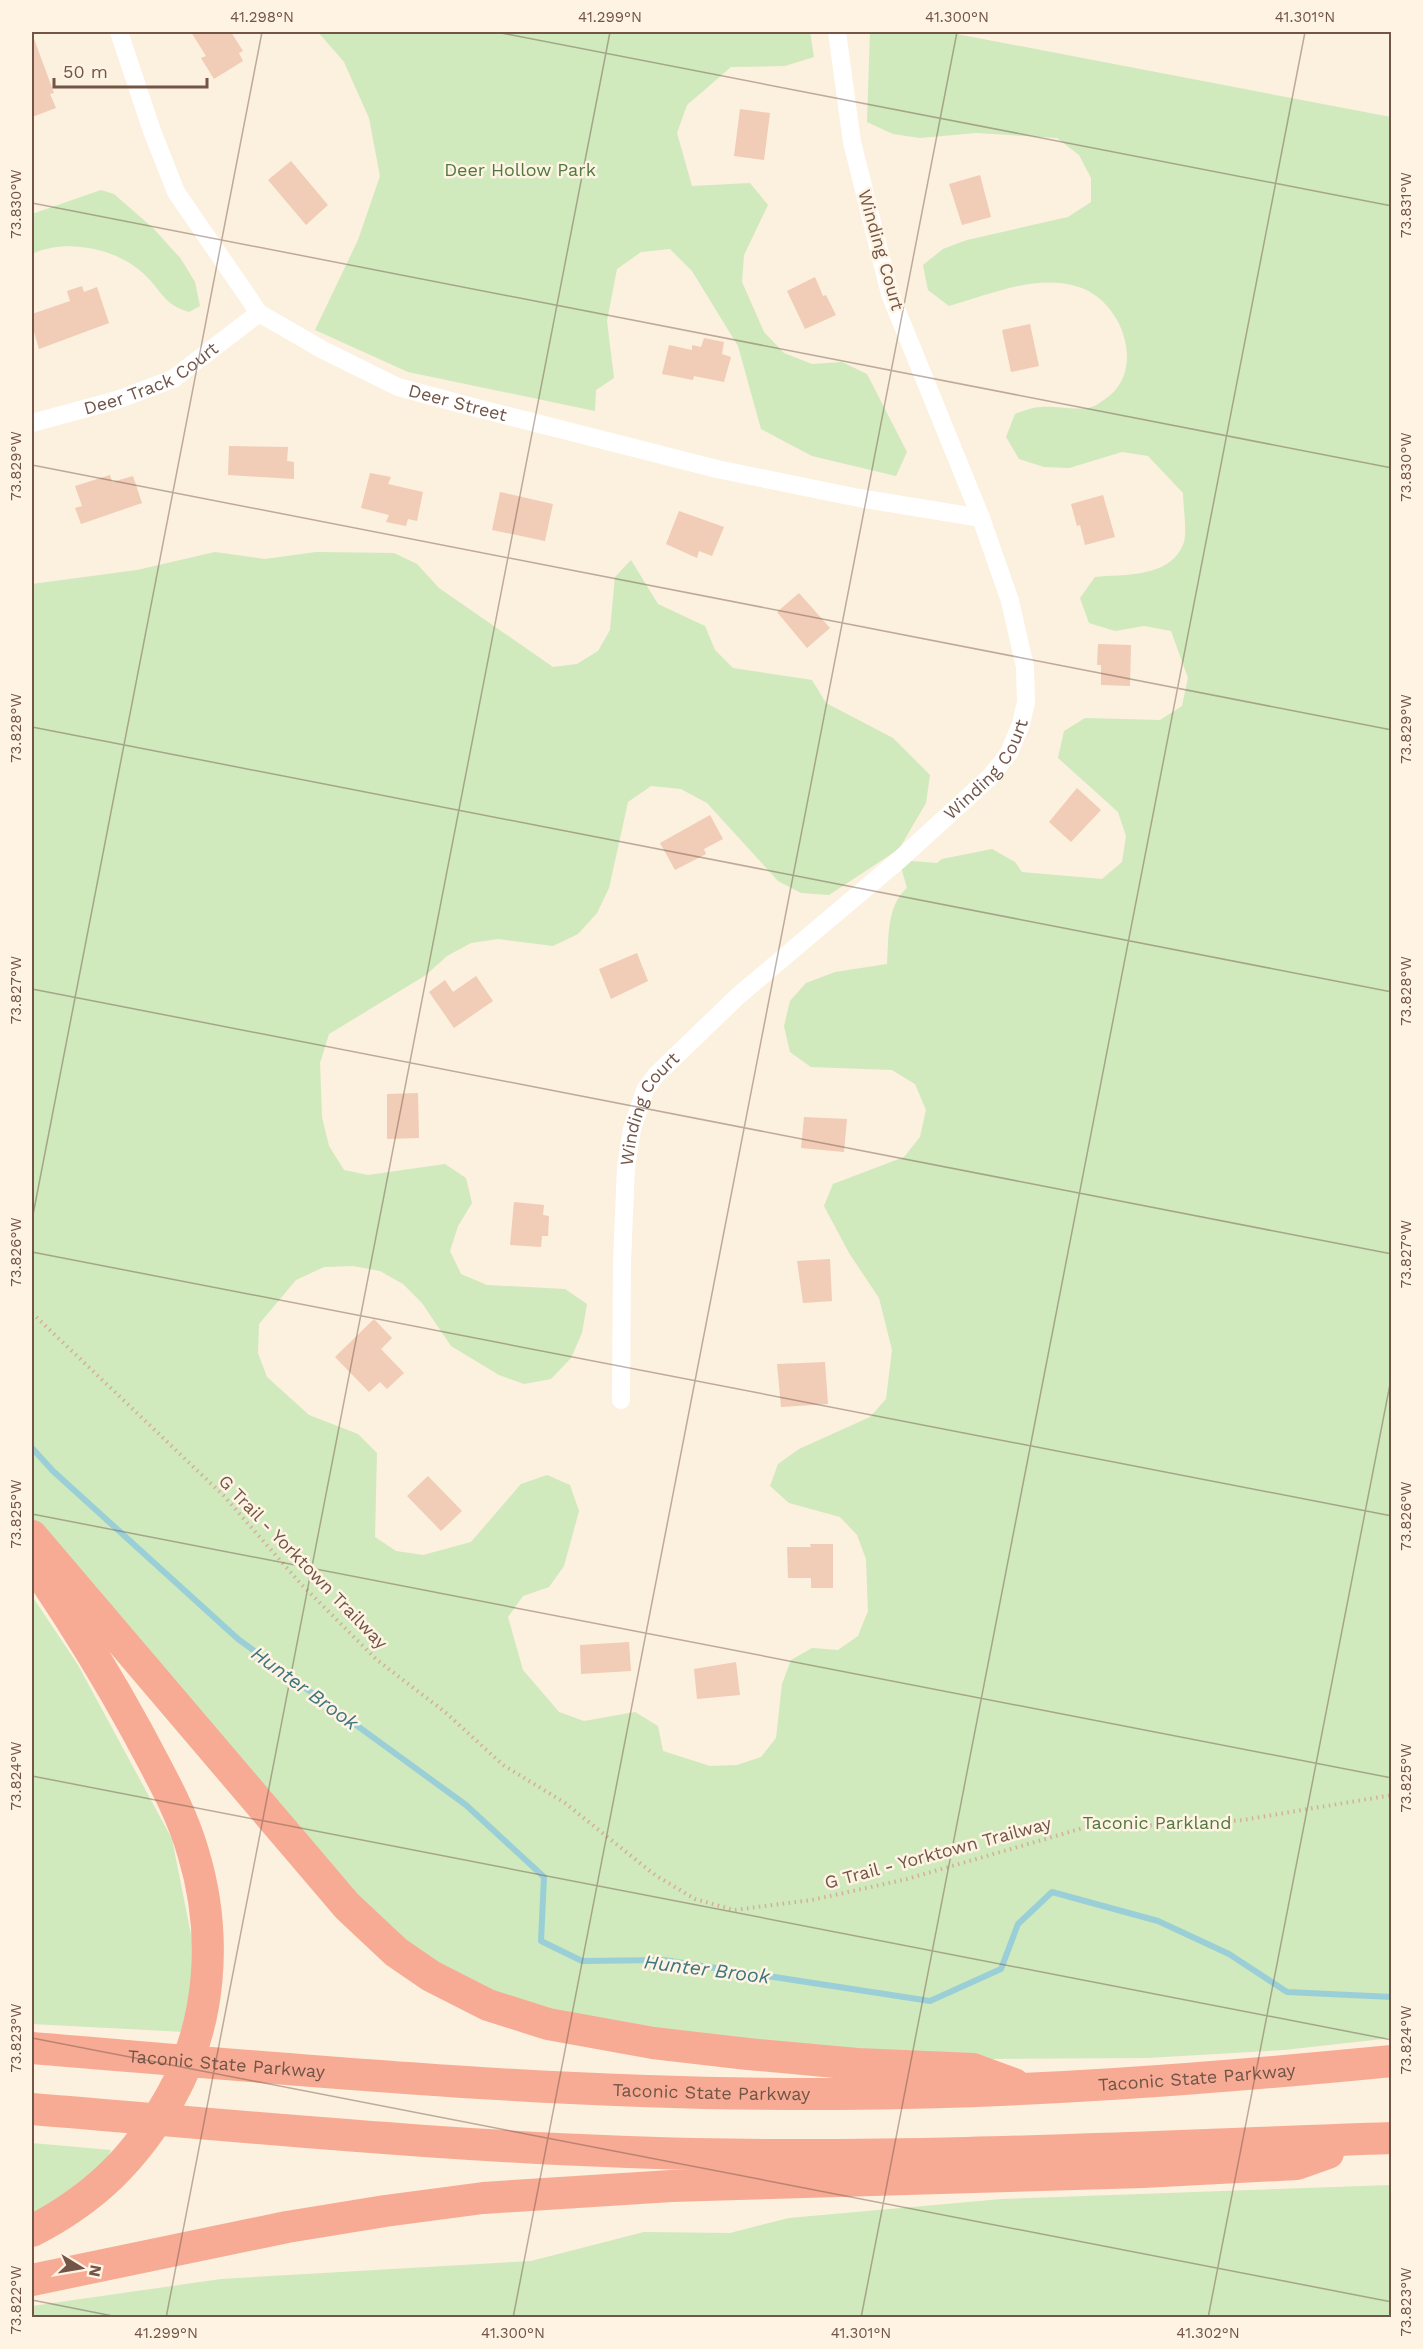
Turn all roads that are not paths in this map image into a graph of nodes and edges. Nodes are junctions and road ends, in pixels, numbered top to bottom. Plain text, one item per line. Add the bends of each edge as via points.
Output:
1 (119, 32) edge
2 (837, 32) edge
3 (259, 313) junction
4 (32, 423) edge
5 (981, 518) junction
6 (621, 1400) dead end
7 (32, 1536) edge
8 (32, 1561) edge
9 (32, 2048) edge
10 (1392, 2061) edge
11 (1029, 2090) junction
12 (32, 2109) edge
13 (1379, 2139) edge
14 (32, 2231) edge
15 (32, 2280) edge

1 - 3 street, Deer Street via 176,192
2 - 5 street, Winding Court via 852,142 890,294
3 - 4 street, Deer Track Court via 173,379 117,400
3 - 5 street, Deer Street via 323,350 407,390 717,469
5 - 6 street, Winding Court via 1010,602 1025,668 1026,702 1021,724 1009,753 990,777 738,996 645,1090 632,1129 626,1167
7 - 11 highway via 347,1906 396,1952 449,1986 527,2019 593,2034 802,2060 973,2069
8 - 14 highway via 97,1660 174,1804 194,1852 207,1917 209,1960 195,2038 178,2082 153,2126 127,2160 98,2188
9 - 11 highway, Taconic State Parkway via 614,2091 837,2094
10 - 11 highway, Taconic State Parkway via 1211,2079
12 - 13 highway via 544,2149 768,2155 973,2153
13 - 15 highway via 1298,2164 671,2186 483,2198 287,2227

